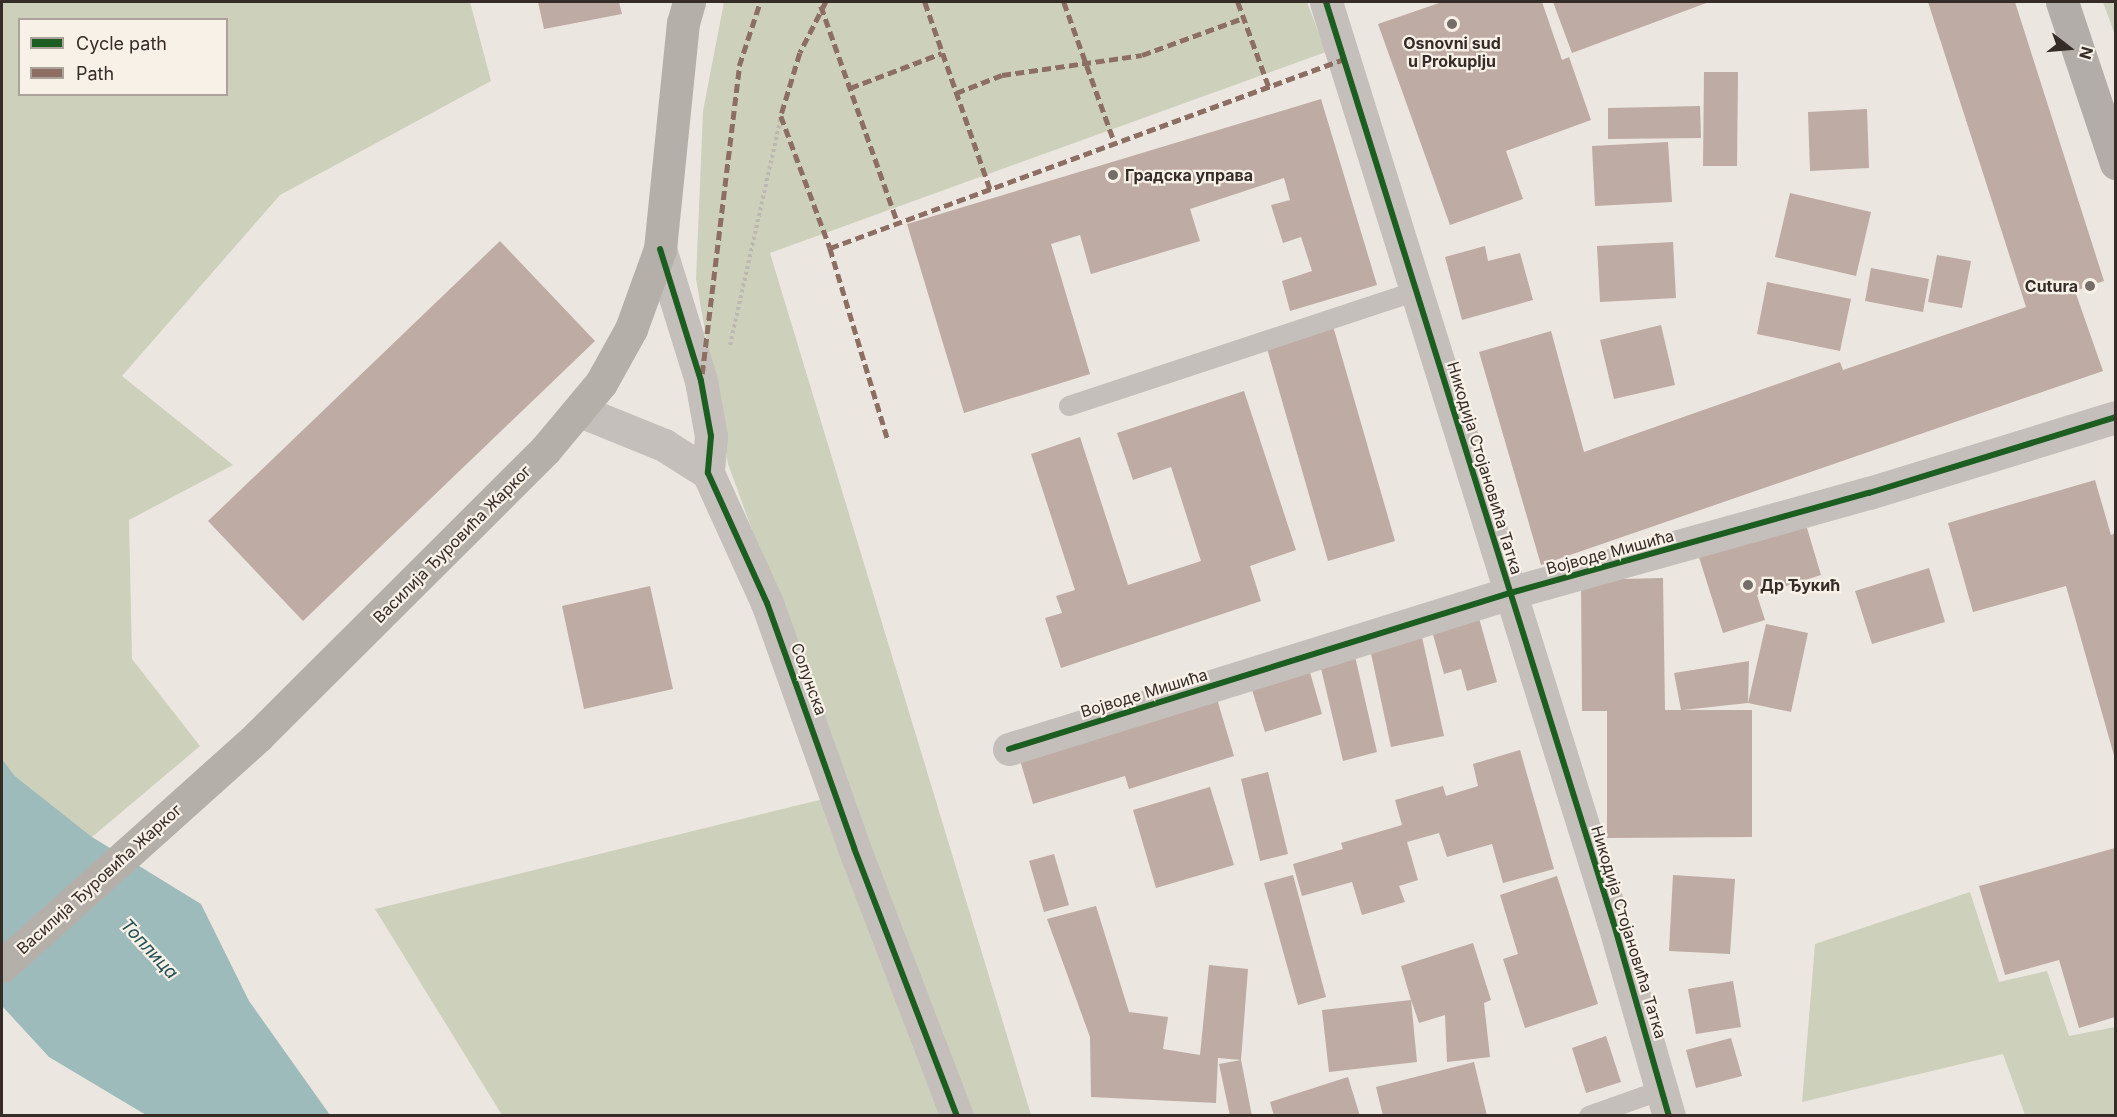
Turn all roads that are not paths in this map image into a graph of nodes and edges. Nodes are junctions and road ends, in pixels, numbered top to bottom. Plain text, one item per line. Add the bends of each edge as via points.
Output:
1 (689, 2) edge
2 (1326, 2) edge
3 (2062, 2) edge
4 (2115, 163) edge
5 (660, 249) junction
6 (1416, 291) junction
7 (1069, 406) dead end
8 (580, 411) junction
9 (2115, 417) edge
10 (708, 472) junction
11 (1510, 593) junction
12 (1009, 749) dead end
13 (2, 966) edge
14 (1666, 1103) edge
15 (957, 1116) edge
16 (1589, 1116) edge

1 - 5 main road, Василија Ђуровића Жарког via 683,23
2 - 6 street, Никодија Стојановића Татка
3 - 4 main road
5 - 8 main road, Василија Ђуровића Жарког via 631,329 615,361
5 - 10 street, Солунска via 701,381 711,436
6 - 7 lane
6 - 11 street, Никодија Стојановића Татка
8 - 10 street via 664,445
8 - 13 main road, Василија Ђуровића Жарког via 455,543 258,736
9 - 11 street, Војводе Мишића via 1869,493
10 - 15 street, Солунска via 767,603 854,848
11 - 12 street, Војводе Мишића
11 - 14 street, Никодија Стојановића Татка
14 - 16 lane

